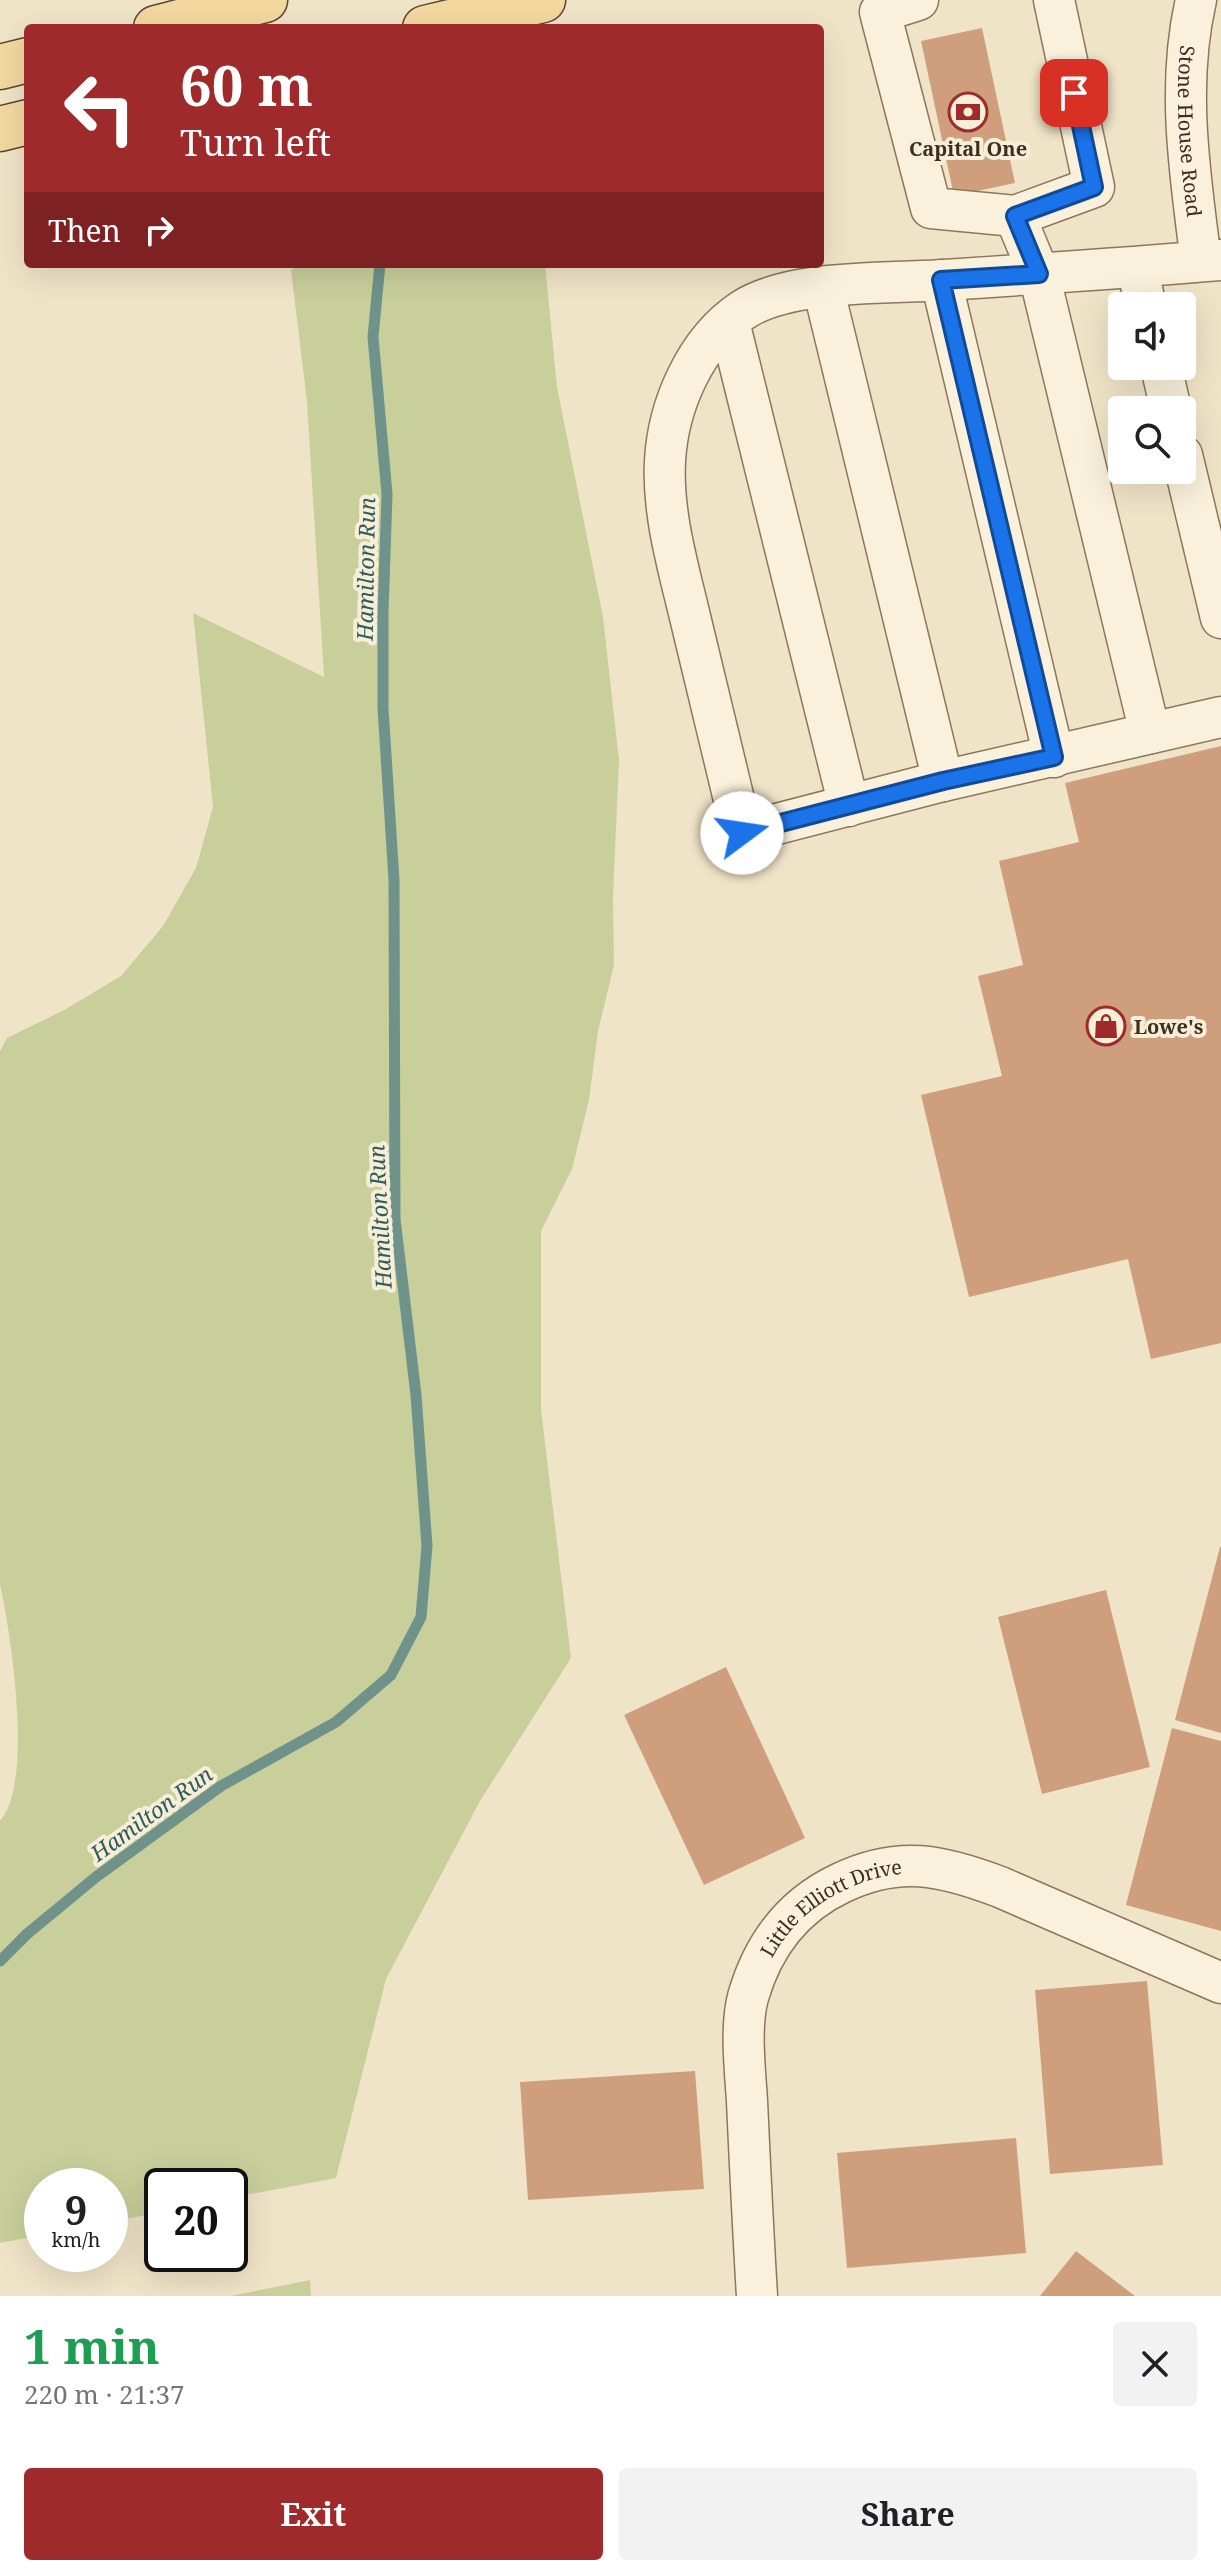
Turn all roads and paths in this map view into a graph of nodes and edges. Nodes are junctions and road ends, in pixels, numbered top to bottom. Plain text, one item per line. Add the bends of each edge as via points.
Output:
1 (265, 0) edge
2 (543, 0) edge
3 (918, 0) edge
4 (1054, 0) edge
5 (1196, 0) edge
6 (172, 24) edge
7 (442, 24) edge
8 (24, 61) edge
9 (0, 67) edge
10 (24, 123) edge
11 (0, 129) edge
12 (1015, 216) junction
13 (1211, 260) edge
14 (1137, 268) junction
15 (1039, 274) junction
16 (941, 280) junction
17 (823, 287) junction
18 (1143, 292) edge
19 (729, 322) junction
20 (1189, 484) edge
21 (1221, 618) edge
22 (1221, 717) edge
23 (1150, 733) junction
24 (1054, 757) junction
25 (943, 781) junction
26 (849, 806) junction
27 (1221, 1983) edge
28 (757, 2296) edge

1 - 6 main road
2 - 7 main road
3 - 12 street via 880,12 931,208
4 - 12 street via 1094,187
5 - 13 street, Stone House Road via 1186,102 1188,158
8 - 9 main road
10 - 11 main road
12 - 15 street
13 - 14 street
14 - 15 street
14 - 18 street
15 - 16 street
15 - 23 street
16 - 17 street
16 - 24 street
17 - 19 street via 770,298
17 - 25 street
19 - 26 street
19 - 26 street via 688,375 672,413 665,462 677,559 742,833
20 - 21 street
22 - 23 street
23 - 24 street
24 - 25 street
25 - 26 street
27 - 28 street, Little Elliott Drive via 1000,1887 929,1865 860,1874 815,1895 785,1924 763,1957 747,2000 744,2047

